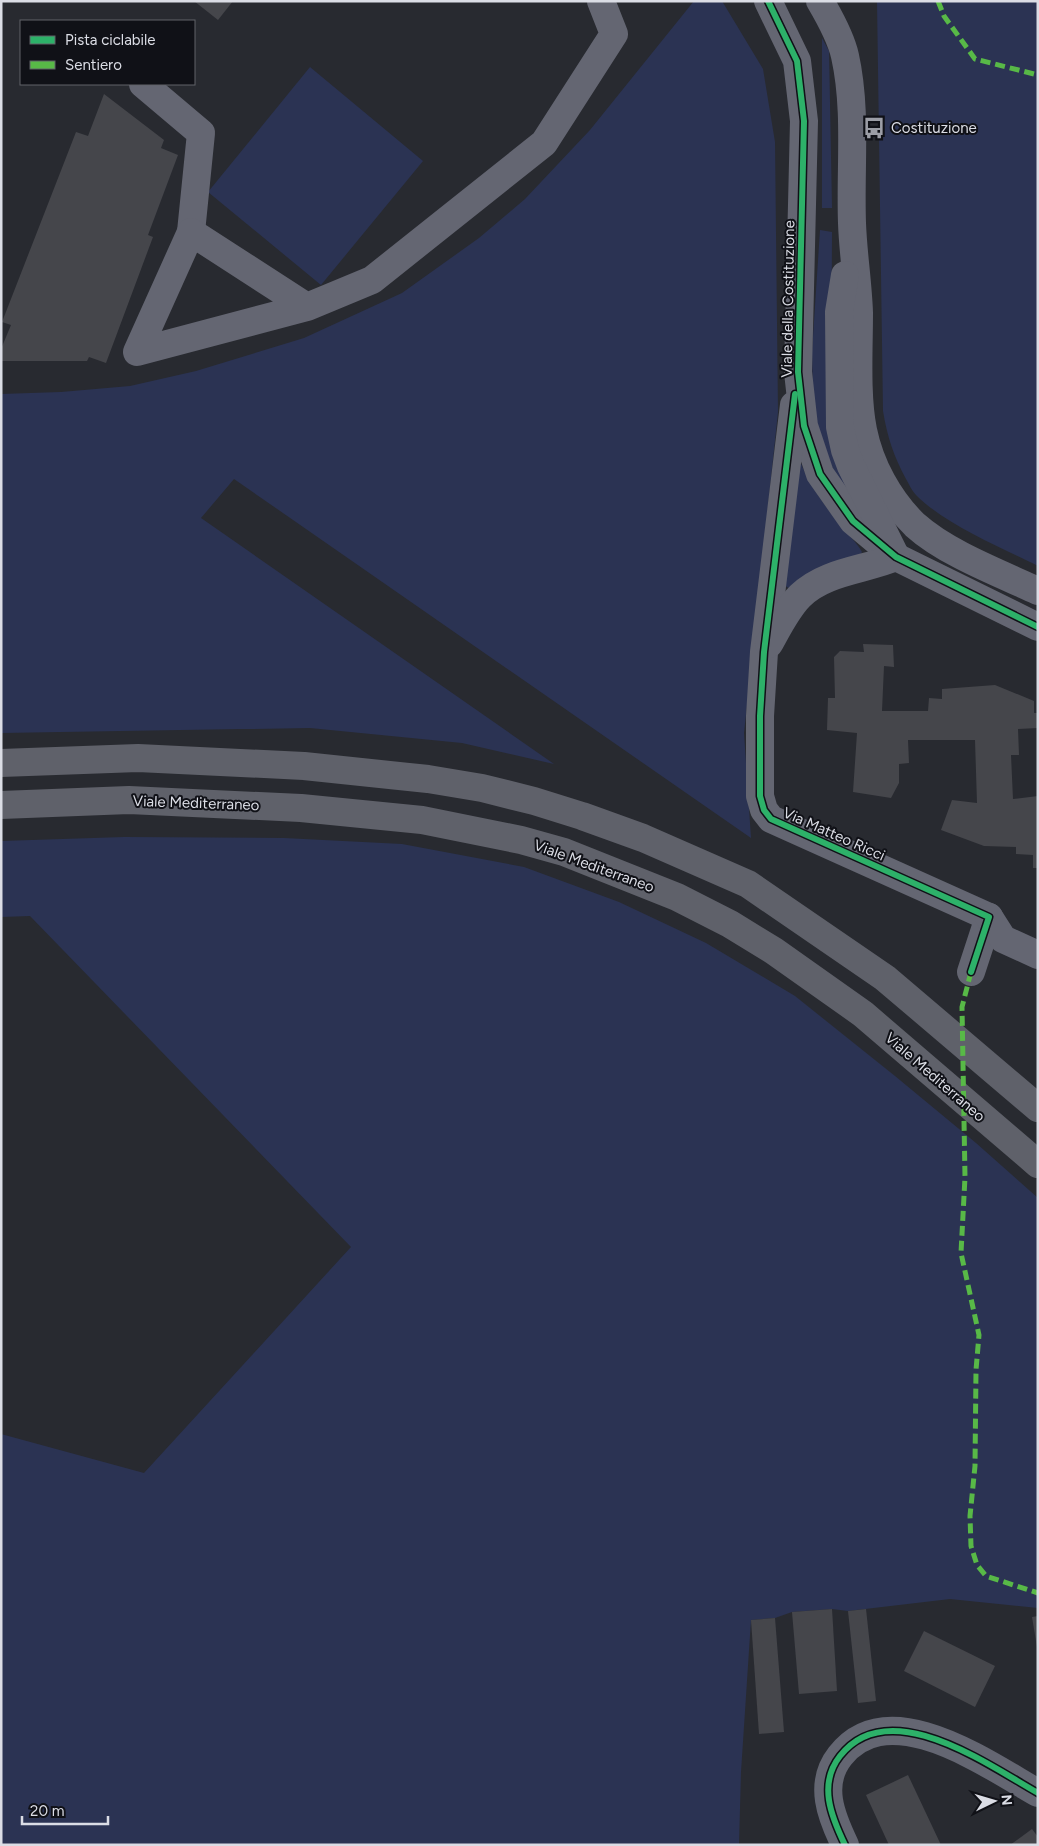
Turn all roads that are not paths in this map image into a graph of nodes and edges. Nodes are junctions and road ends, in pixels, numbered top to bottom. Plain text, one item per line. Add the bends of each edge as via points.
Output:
1 (602, 1) edge
2 (768, 1) edge
3 (820, 1) edge
4 (144, 85) edge
5 (852, 223) junction
6 (191, 232) junction
7 (307, 307) junction
8 (798, 372) junction
9 (896, 557) junction
10 (1038, 591) edge
11 (1038, 627) edge
12 (764, 652) junction
13 (1, 763) edge
14 (1, 805) edge
15 (989, 918) junction
16 (1038, 955) edge
17 (971, 972) dead end
18 (1038, 1108) edge
19 (1038, 1164) edge
20 (1038, 1793) edge
21 (845, 1845) edge

1 - 7 street via 614,34 544,142 372,280
2 - 8 street, Viale della Costituzione via 797,60 804,121
3 - 5 street via 844,54 848,76
4 - 6 street via 200,133
5 - 9 street via 839,312 840,427 851,466
5 - 10 street via 859,306 862,422 878,474 898,507 932,539
6 - 7 street
6 - 7 street via 137,352
8 - 9 street, Viale della Costituzione via 804,426 820,474 853,520
8 - 12 street, Via Matteo Ricci
9 - 11 street, Viale della Costituzione
9 - 12 street via 816,584 801,595
12 - 15 street, Via Matteo Ricci via 760,796 771,819
13 - 18 highway via 138,758 304,766 482,788 582,816 643,838 748,884 885,978
14 - 19 highway, Viale Mediterraneo via 129,800 300,808 422,820 564,852 677,897 774,951 863,1014
15 - 16 street via 1003,939
15 - 17 street
20 - 21 street via 949,1744 918,1733 891,1730 869,1735 847,1747 834,1764 828,1787 829,1807

